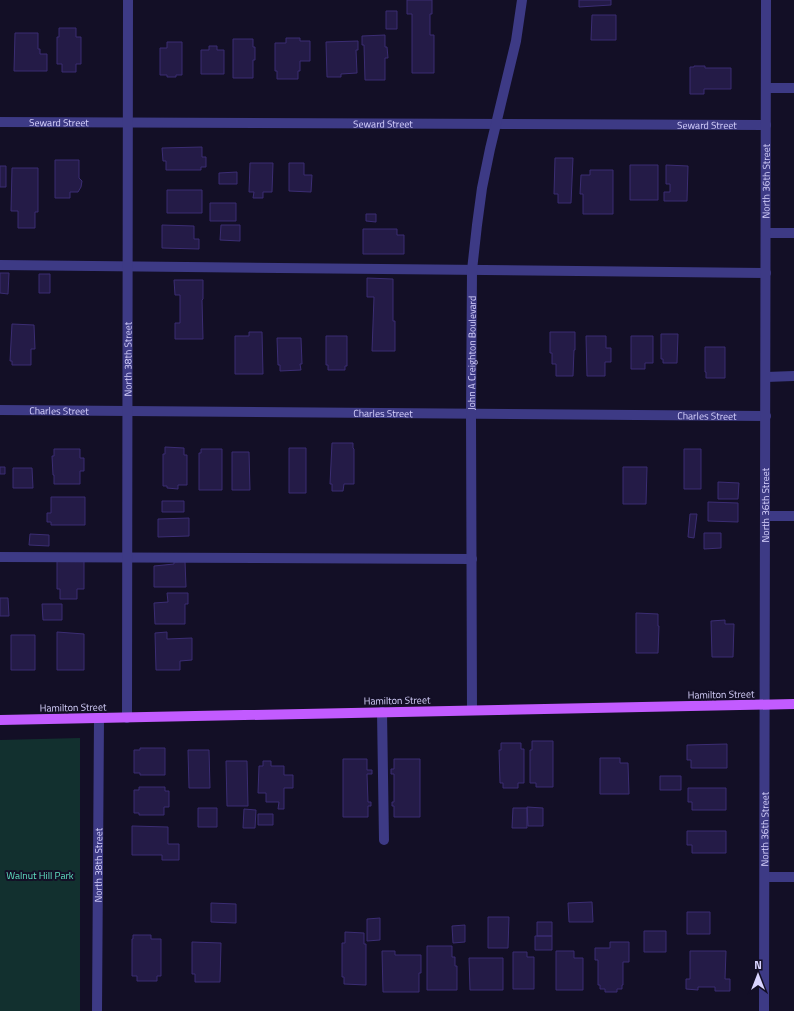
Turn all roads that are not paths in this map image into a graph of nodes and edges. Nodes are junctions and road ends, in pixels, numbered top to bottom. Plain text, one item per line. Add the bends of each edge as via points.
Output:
1 (128, 0) edge
2 (522, 0) edge
3 (766, 0) edge
4 (766, 88) junction
5 (794, 88) edge
6 (0, 122) edge
7 (127, 122) junction
8 (497, 124) junction
9 (766, 125) junction
10 (766, 233) junction
11 (794, 233) edge
12 (0, 265) edge
13 (127, 265) junction
14 (472, 270) junction
15 (766, 273) junction
16 (794, 376) edge
17 (766, 377) junction
18 (0, 410) edge
19 (126, 411) junction
20 (471, 414) junction
21 (766, 416) junction
22 (766, 516) junction
23 (794, 516) edge
24 (0, 557) edge
25 (127, 557) junction
26 (472, 559) junction
27 (794, 704) edge
28 (765, 705) junction
29 (472, 710) junction
30 (382, 712) junction
31 (99, 718) junction
32 (127, 718) junction
33 (0, 720) edge
34 (384, 840) dead end
35 (765, 877) junction
36 (794, 877) edge
37 (97, 1011) edge
38 (764, 1011) edge

1 - 7 street, North 38th Street
2 - 8 street, John A Creighton Boulevard via 516,41
3 - 4 street, North 36th Street
4 - 5 street
4 - 9 street, North 36th Street
6 - 7 street, Seward Street
7 - 8 street, Seward Street
7 - 13 street, North 38th Street
8 - 9 street, Seward Street
8 - 14 street, John A Creighton Boulevard via 482,188
9 - 10 street, North 36th Street
10 - 11 street
10 - 15 street, North 36th Street
12 - 13 street
13 - 14 street
13 - 19 street, North 38th Street
14 - 15 street
14 - 20 street, John A Creighton Boulevard
15 - 17 street, North 36th Street
16 - 17 street
17 - 21 street, North 36th Street
18 - 19 street, Charles Street
19 - 20 street, Charles Street
19 - 25 street, North 38th Street
20 - 21 street, Charles Street
20 - 26 street, John A Creighton Boulevard
21 - 22 street, North 36th Street
22 - 23 street
22 - 28 street, North 36th Street
24 - 25 street
25 - 26 street
25 - 32 street, North 38th Street
26 - 29 street, John A Creighton Boulevard
27 - 28 main road, Hamilton Street
28 - 29 main road, Hamilton Street
28 - 35 street, North 36th Street
29 - 30 main road, Hamilton Street
30 - 32 main road, Hamilton Street
30 - 34 street
31 - 32 main road, Hamilton Street
31 - 33 main road, Hamilton Street
31 - 37 street, North 38th Street
35 - 36 street
35 - 38 street, North 36th Street

